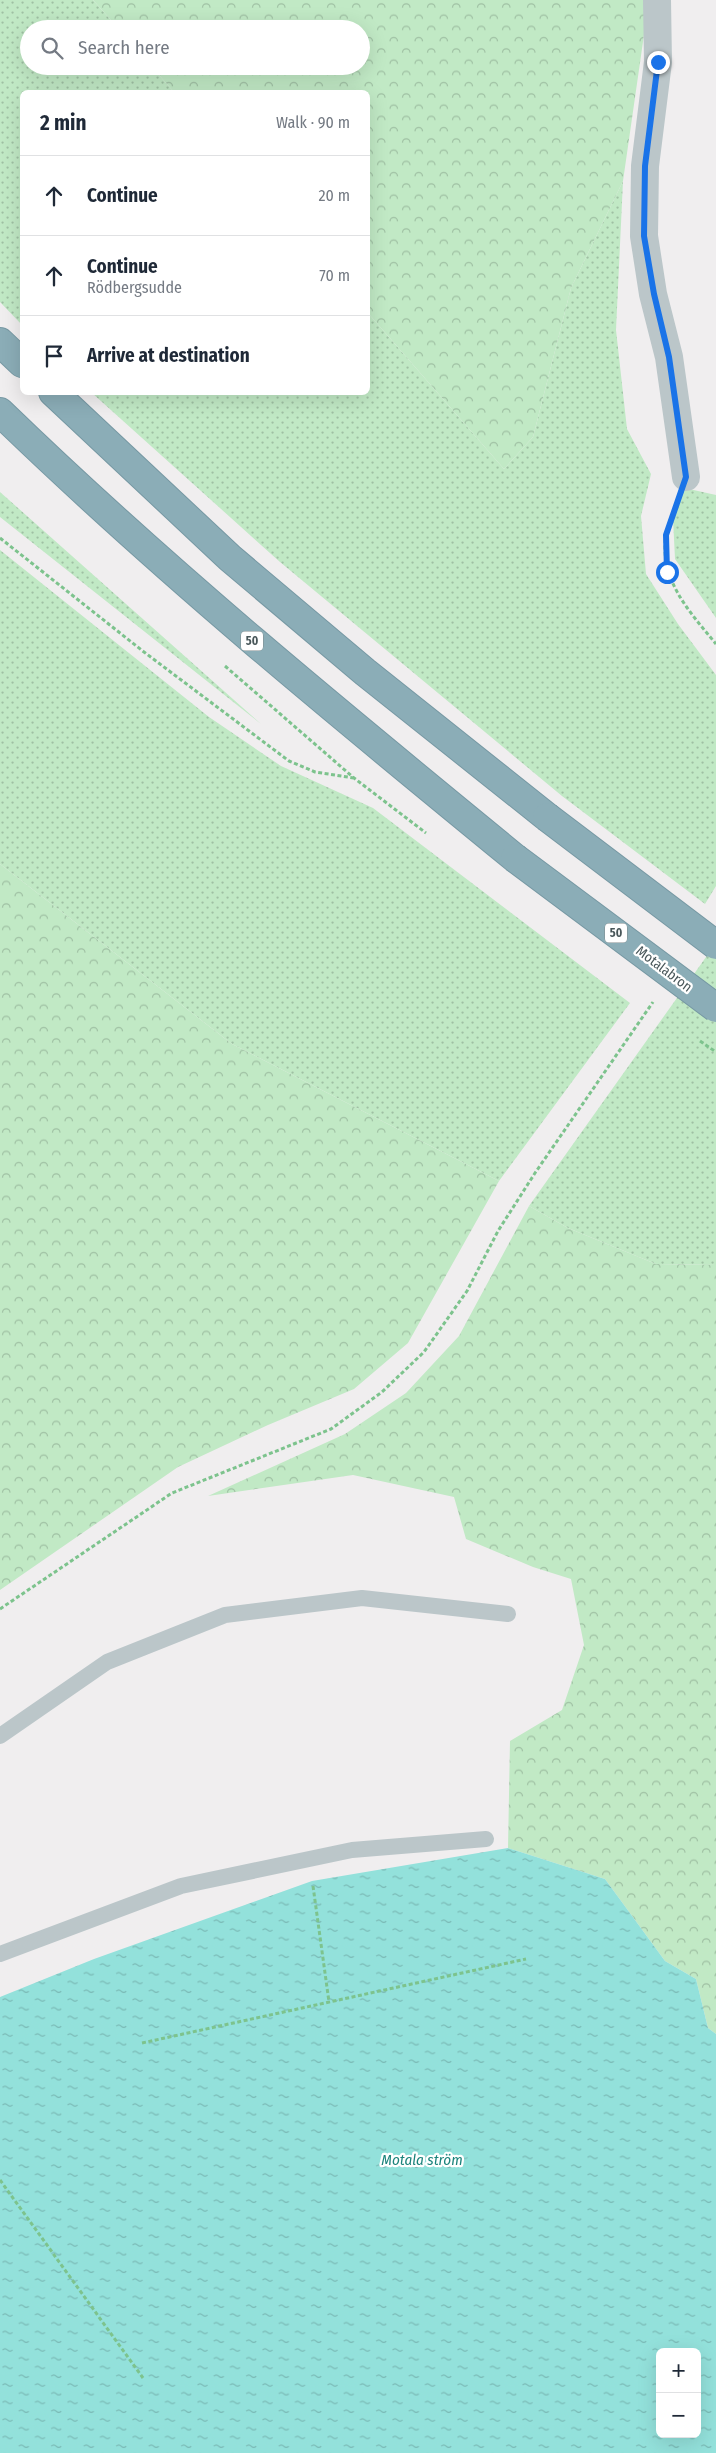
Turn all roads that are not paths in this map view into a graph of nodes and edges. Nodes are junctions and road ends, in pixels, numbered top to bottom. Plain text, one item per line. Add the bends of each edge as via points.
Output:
1 (656, 0) edge
2 (0, 342) edge
3 (20, 362) edge
4 (56, 395) edge
5 (0, 412) edge
6 (686, 477) road end
7 (716, 945) edge
8 (716, 1008) edge
9 (508, 1614) dead end
10 (0, 1736) edge
11 (486, 1839) dead end
12 (0, 1954) edge

1 - 6 street via 658,62 645,166 644,236 669,357
2 - 3 highway
4 - 7 highway, bridge via 230,558 365,672 547,817
5 - 8 highway, Motalabron / 50, bridge via 204,600 334,710 515,858
9 - 10 lane via 362,1598 226,1615 107,1662
11 - 12 lane via 352,1850 181,1886

